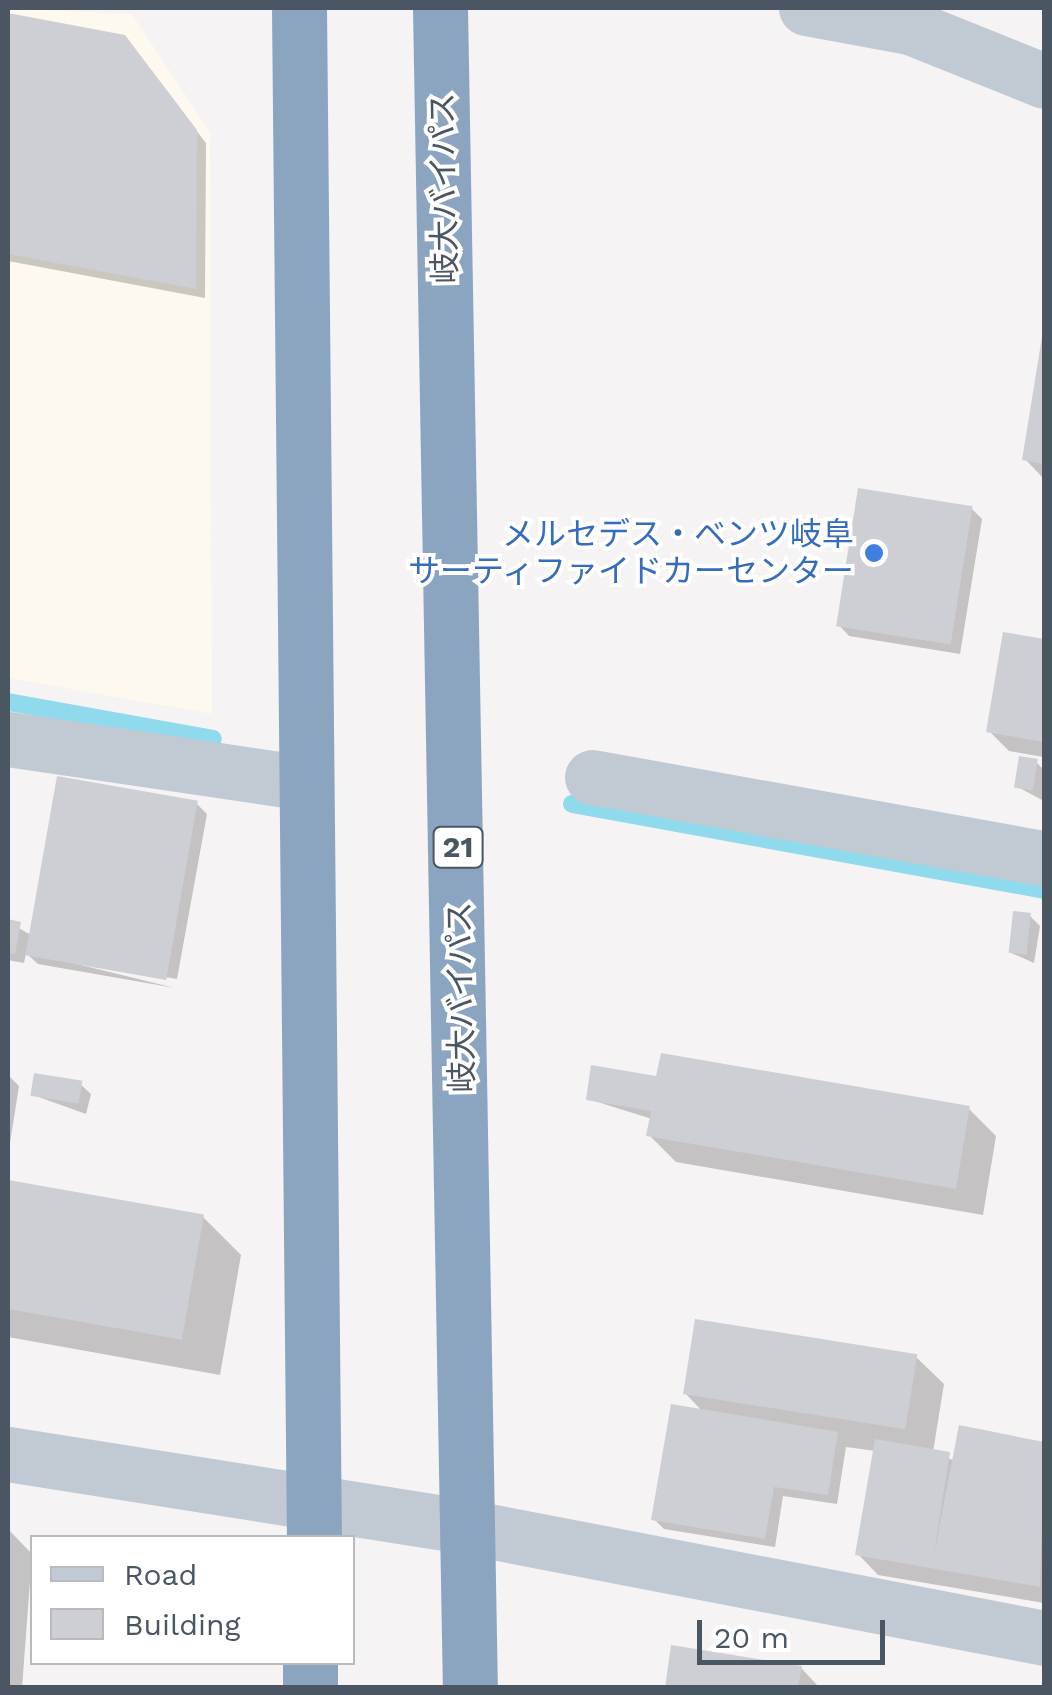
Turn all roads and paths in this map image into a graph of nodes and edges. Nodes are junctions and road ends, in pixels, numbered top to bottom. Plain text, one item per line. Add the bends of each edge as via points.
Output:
1 (299, 8) edge
2 (440, 8) edge
3 (806, 8) edge
4 (1044, 82) edge
5 (8, 740) edge
6 (592, 777) dead end
7 (306, 783) junction
8 (1044, 858) edge
9 (8, 1454) edge
10 (314, 1520) edge
11 (473, 1528) junction
12 (1044, 1638) edge
13 (470, 1688) edge

1 - 7 highway
2 - 11 highway, 岐大バイパス / 21
3 - 4 street via 910,28
5 - 7 street
6 - 8 street
7 - 10 highway
9 - 10 street
10 - 11 street
11 - 12 street
11 - 13 highway, 岐大バイパス / 21

